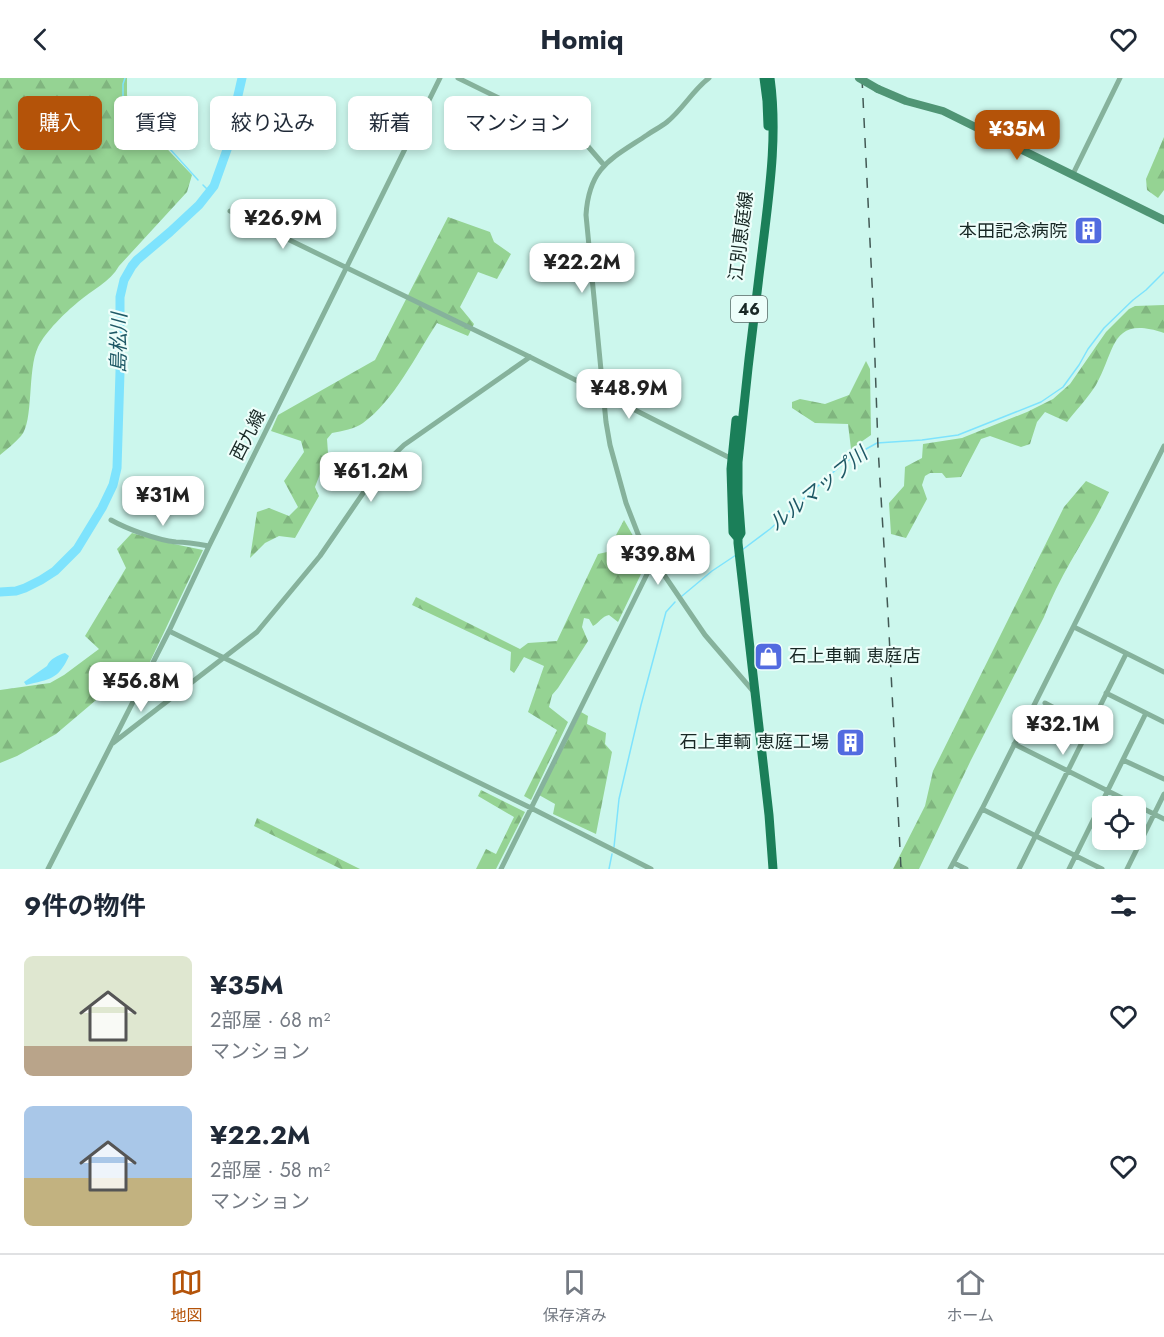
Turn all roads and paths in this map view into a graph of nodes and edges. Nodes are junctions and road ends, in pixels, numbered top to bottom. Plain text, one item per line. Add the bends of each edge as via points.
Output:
1 (440, 78) edge
2 (458, 78) edge
3 (709, 78) edge
4 (764, 78) edge
5 (770, 78) edge
6 (859, 78) edge
7 (1120, 78) edge
8 (604, 165) junction
9 (1073, 174) junction
10 (230, 211) dead end
11 (1164, 220) edge
12 (347, 268) junction
13 (530, 357) junction
14 (603, 394) junction
15 (1164, 446) edge
16 (735, 460) junction
17 (111, 520) dead end
18 (209, 546) junction
19 (654, 560) junction
20 (1074, 627) junction
21 (169, 631) junction
22 (1126, 654) junction
23 (224, 659) junction
24 (1164, 672) edge
25 (755, 693) junction
26 (1106, 693) junction
27 (1045, 702) dead end
28 (1146, 713) junction
29 (1164, 722) edge
30 (1090, 727) junction
31 (112, 744) junction
32 (1014, 744) junction
33 (1124, 760) junction
34 (1068, 771) junction
35 (1164, 779) edge
36 (1108, 791) junction
37 (1164, 794) edge
38 (531, 808) junction
39 (982, 809) junction
40 (1154, 814) junction
41 (1164, 819) edge
42 (1091, 825) joint
43 (1146, 830) edge
44 (1036, 836) junction
45 (1136, 850) edge
46 (1076, 856) junction
47 (954, 863) junction
48 (48, 869) edge
49 (501, 869) edge
50 (651, 869) edge
51 (773, 869) edge
52 (950, 869) edge
53 (966, 869) edge
54 (1019, 869) edge
55 (1069, 869) edge
56 (1102, 869) edge
57 (1127, 869) edge

1 - 12 street, 西九線
2 - 8 street via 576,136
3 - 8 street via 680,111
4 - 16 main road, 江別恵庭線 / 46 via 768,132
5 - 16 main road, 江別恵庭線 / 46 via 774,102 770,184
6 - 9 street, bridge via 906,101 944,111
7 - 9 street
8 - 14 street via 591,187 586,215
9 - 11 street
10 - 12 street
12 - 13 street
12 - 18 street, 西九線
13 - 14 street
13 - 23 street via 388,459 313,565 257,632
14 - 16 street
14 - 19 street via 610,445 626,503
15 - 20 street
16 - 25 main road, 江別恵庭線 / 46 via 731,485 733,532 738,541
17 - 18 street via 175,542
18 - 21 street, 西九線
19 - 25 street via 705,635
19 - 38 street
20 - 22 street
20 - 32 street
21 - 23 street
21 - 31 street, 西九線
22 - 24 street
22 - 26 street
23 - 31 street
23 - 38 street
25 - 51 main road, 江別恵庭線 / 46
26 - 28 street
26 - 30 street
27 - 30 street
28 - 29 street
28 - 33 street
30 - 34 street
31 - 48 street, 西九線
32 - 34 street
32 - 39 street
33 - 35 street
33 - 36 street
34 - 36 street
34 - 44 street
36 - 40 street
36 - 42 street
37 - 40 street
38 - 49 street
38 - 50 street
39 - 44 street
39 - 47 street
40 - 41 street
40 - 43 street
42 - 46 street
44 - 46 street
44 - 54 street
45 - 57 street
46 - 55 street
46 - 56 street
47 - 52 street
47 - 53 street

